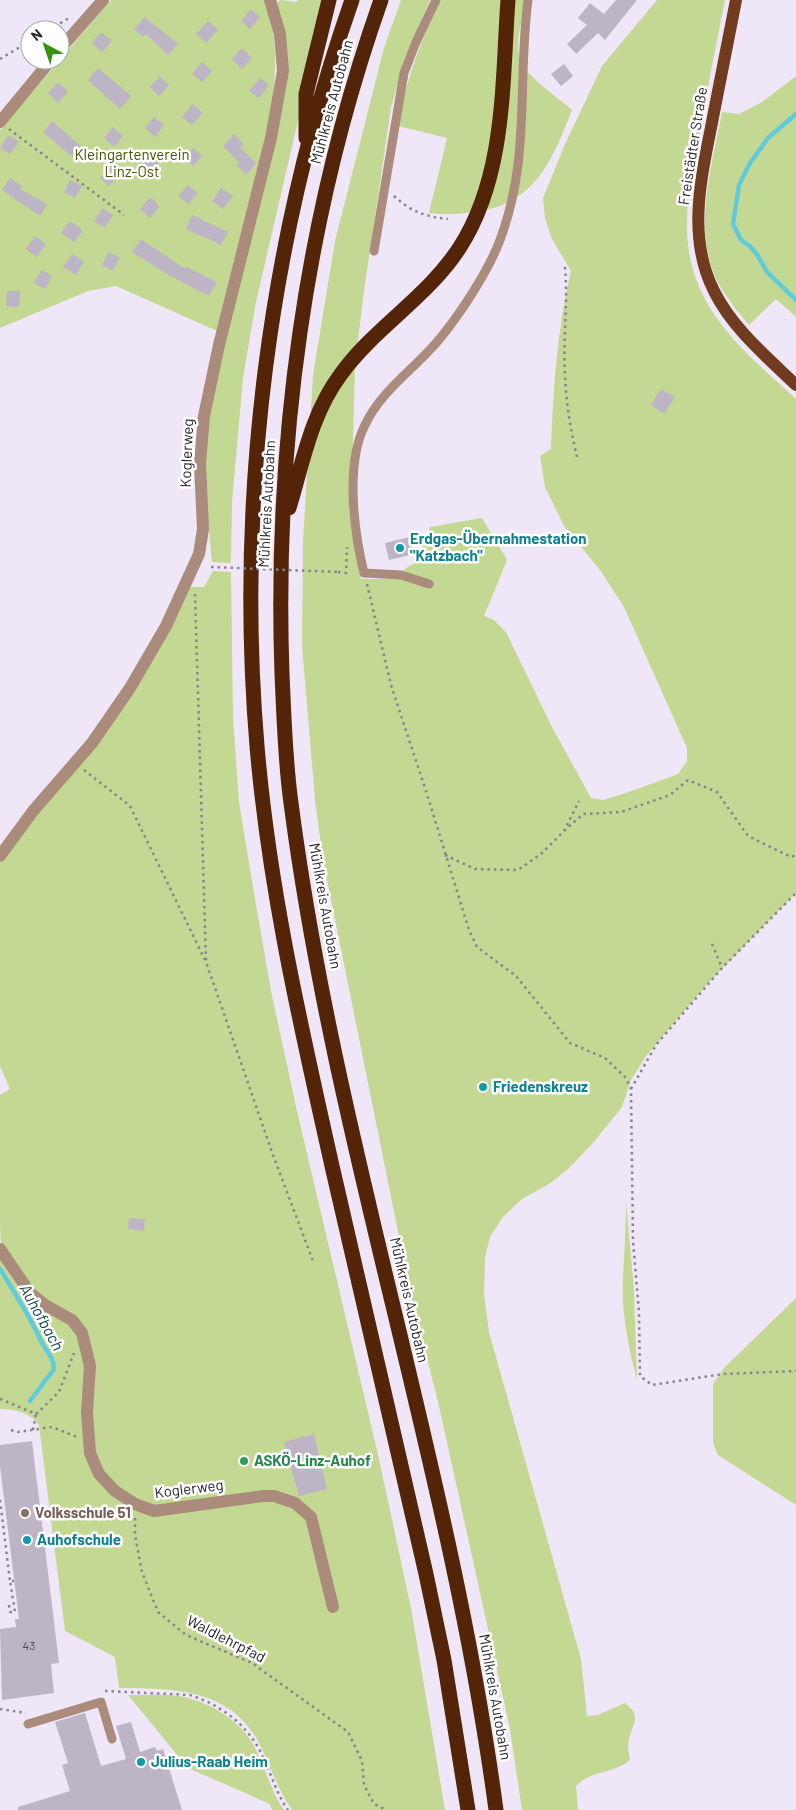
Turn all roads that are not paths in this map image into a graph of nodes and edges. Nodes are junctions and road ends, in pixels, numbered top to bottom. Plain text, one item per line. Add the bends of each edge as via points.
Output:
1 (104, 0) edge
2 (270, 0) edge
3 (329, 0) edge
4 (352, 0) edge
5 (381, 0) edge
6 (436, 0) edge
7 (508, 0) edge
8 (528, 0) edge
9 (736, 0) edge
10 (70, 38) edge
11 (44, 70) edge
12 (3, 125) edge
13 (306, 159) junction
14 (374, 251) dead end
15 (775, 365) junction
16 (796, 376) edge
17 (796, 385) edge
18 (282, 531) junction
19 (429, 584) dead end
20 (0, 856) edge
21 (0, 1249) edge
22 (333, 1608) dead end
23 (28, 1724) dead end
24 (112, 1739) dead end
25 (468, 1810) edge
26 (496, 1810) edge

1 - 10 street
2 - 20 street, Koglerweg via 280,34 283,71 271,138 210,380 200,464 202,542 195,565 148,658 110,718
3 - 13 highway via 306,94
4 - 13 highway, Mühlkreis Autobahn
5 - 18 highway, Mühlkreis Autobahn via 335,152 302,319 290,414
6 - 14 lane via 404,73
7 - 18 highway via 501,107 492,172 485,194 454,254 418,297 355,357 330,391 308,440
8 - 19 lane via 521,151 509,213 496,249 474,290 437,342 385,395 364,425 358,441 354,475 358,546 364,573 402,575
9 - 15 main road, Freistädter Straße via 699,198 699,243 708,275 724,308
11 - 12 street
13 - 25 highway, Mühlkreis Autobahn via 272,325 257,460 252,593 260,771 276,896 294,995 426,1574
15 - 16 street, Freistädter Straße
15 - 17 main road, Freistädter Straße
18 - 26 highway, Mühlkreis Autobahn via 280,590 284,727 304,899 321,988 475,1673
21 - 22 street, Koglerweg via 30,1294 64,1314 78,1326 86,1342 90,1366 88,1441 93,1464 99,1474 115,1491 154,1511 263,1496 295,1503 311,1517
23 - 24 lane via 101,1702

